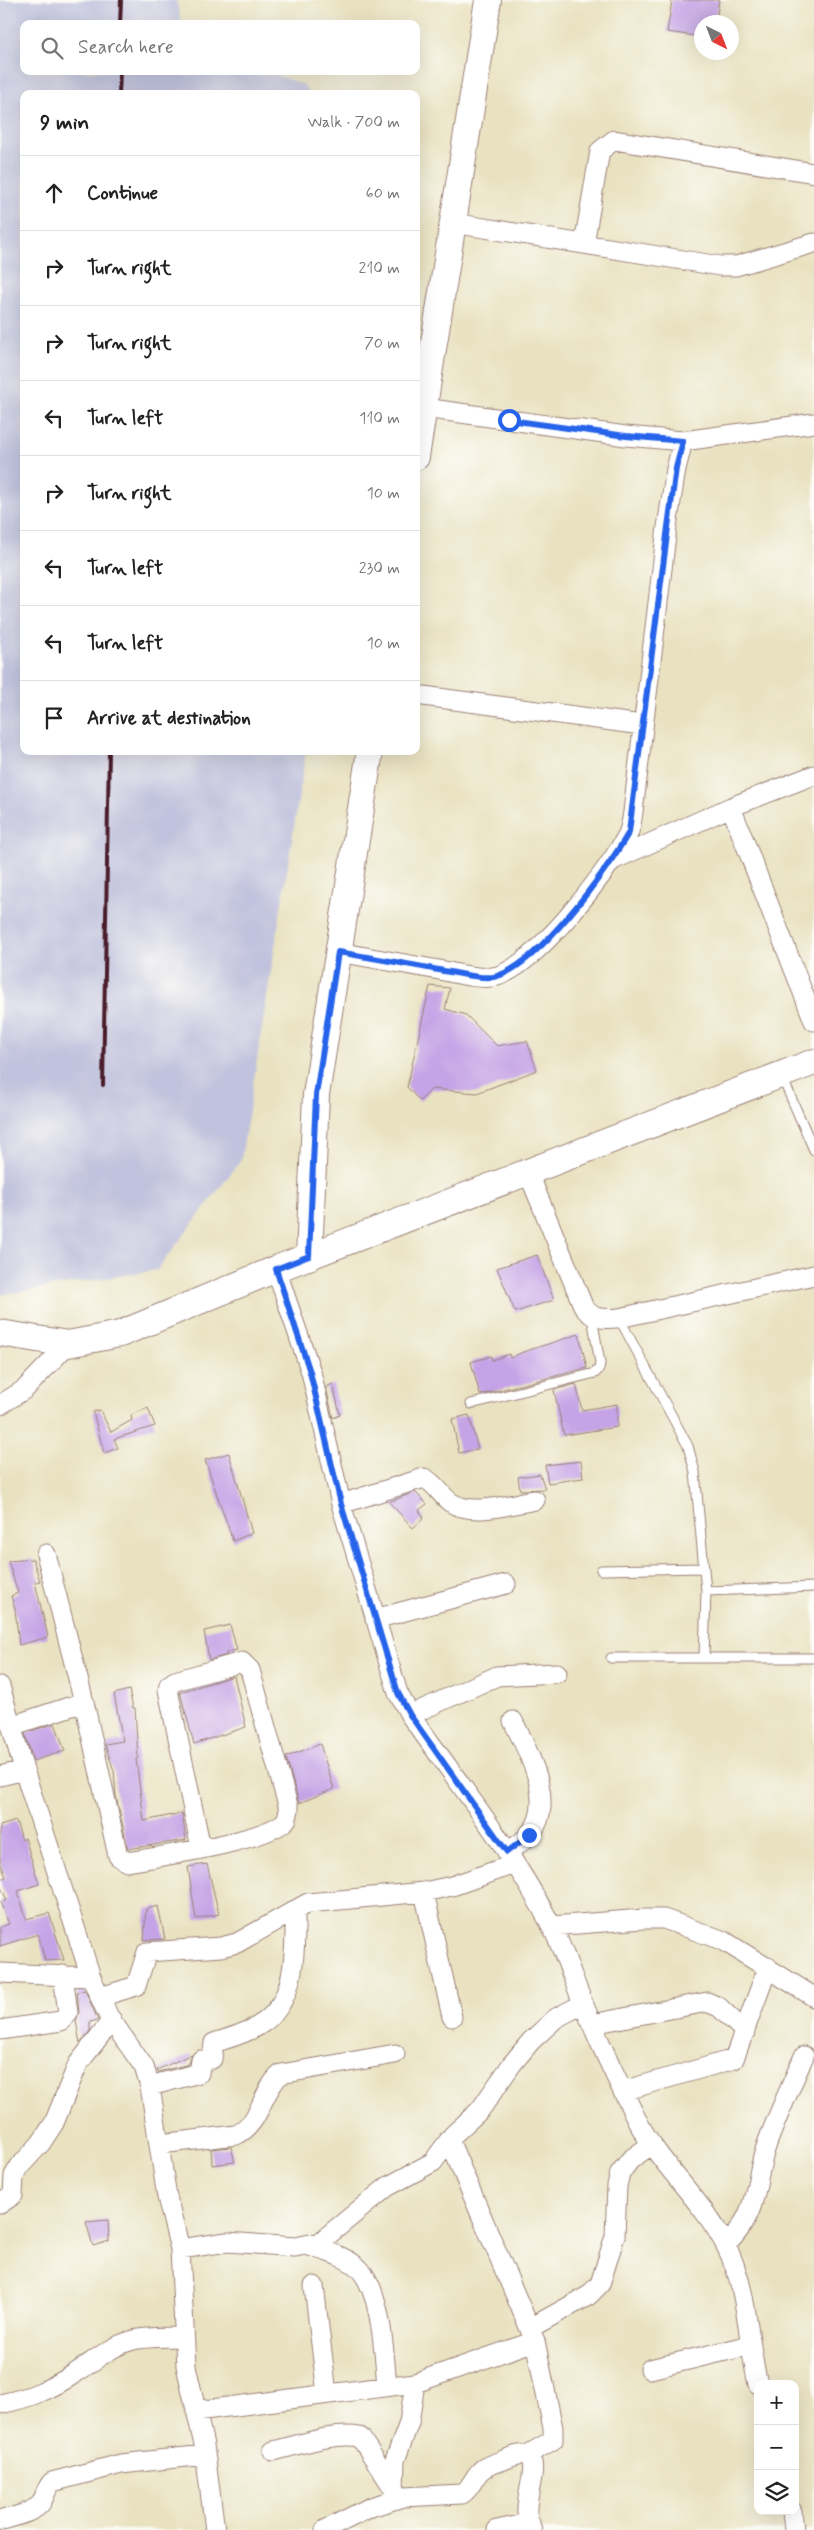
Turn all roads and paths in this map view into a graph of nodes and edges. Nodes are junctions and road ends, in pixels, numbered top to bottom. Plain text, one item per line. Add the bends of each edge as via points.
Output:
1 (488, 0) edge
2 (814, 173) edge
3 (453, 223) junction
4 (814, 243) edge
5 (584, 244) junction
6 (424, 408) junction
7 (814, 423) edge
8 (420, 432) edge
9 (683, 441) junction
10 (420, 696) edge
11 (642, 724) junction
12 (369, 755) edge
13 (814, 775) edge
14 (731, 807) junction
15 (613, 860) junction
16 (338, 952) junction
17 (814, 1021) edge
18 (814, 1062) edge
19 (781, 1075) junction
20 (814, 1150) edge
21 (528, 1172) junction
22 (309, 1256) junction
23 (276, 1269) junction
24 (814, 1275) edge
25 (592, 1317) junction
26 (618, 1318) junction
27 (0, 1333) edge
28 (68, 1344) junction
29 (471, 1404) dead end
30 (0, 1405) edge
31 (535, 1500) dead end
32 (341, 1504) junction
33 (46, 1554) dead end
34 (704, 1568) junction
35 (601, 1570) dead end
36 (506, 1584) dead end
37 (814, 1587) edge
38 (706, 1591) junction
39 (375, 1619) junction
40 (611, 1658) dead end
41 (704, 1658) junction
42 (814, 1658) edge
43 (557, 1673) dead end
44 (0, 1686) edge
45 (84, 1702) junction
46 (410, 1715) junction
47 (513, 1721) dead end
48 (12, 1726) junction
49 (24, 1770) junction
50 (0, 1776) edge
51 (201, 1848) junction
52 (511, 1858) junction
53 (424, 1892) junction
54 (295, 1910) junction
55 (552, 1926) junction
56 (768, 1967) junction
57 (0, 1973) edge
58 (63, 1976) junction
59 (91, 1976) junction
60 (100, 1997) junction
61 (814, 1997) edge
62 (583, 2004) junction
63 (452, 2017) dead end
64 (112, 2020) junction
65 (592, 2024) junction
66 (0, 2030) edge
67 (745, 2032) junction
68 (395, 2054) dead end
69 (804, 2056) dead end
70 (150, 2086) junction
71 (623, 2091) junction
72 (448, 2140) junction
73 (160, 2144) junction
74 (652, 2144) junction
75 (0, 2204) edge
76 (726, 2245) junction
77 (309, 2246) junction
78 (180, 2249) junction
79 (314, 2286) dead end
80 (533, 2335) junction
81 (184, 2337) junction
82 (751, 2345) junction
83 (650, 2368) dead end
84 (757, 2380) edge
85 (415, 2383) junction
86 (387, 2386) junction
87 (327, 2394) junction
88 (0, 2404) edge
89 (196, 2411) junction
90 (273, 2451) dead end
91 (205, 2455) junction
92 (527, 2455) junction
93 (394, 2494) junction
94 (792, 2515) edge
95 (0, 2521) edge
96 (531, 2526) edge
97 (215, 2530) edge
98 (326, 2530) edge
99 (497, 2530) edge
100 (794, 2530) edge

1 - 3 street
2 - 5 street via 614,140 600,151
3 - 5 street
3 - 6 street
4 - 5 street via 736,266
6 - 8 street
6 - 9 street
7 - 9 street
9 - 11 street via 669,517
10 - 11 street
11 - 15 street via 631,825
12 - 16 street
13 - 14 street
14 - 15 street
14 - 17 street
15 - 16 street via 532,956 512,970 492,977
16 - 22 street via 316,1095
18 - 19 street
19 - 20 lane
19 - 21 street
21 - 22 street
21 - 25 street via 584,1308
22 - 23 street
23 - 28 street via 120,1334
23 - 32 street via 310,1372
24 - 26 street
25 - 26 street via 601,1320
25 - 29 lane via 600,1363 595,1373
26 - 34 lane via 688,1446 696,1472
27 - 28 street
28 - 30 street via 25,1389
31 - 32 street via 465,1508 447,1500 430,1480 424,1478
32 - 39 street
33 - 45 street
34 - 35 lane
34 - 38 lane
36 - 39 street
37 - 38 lane
38 - 41 lane
39 - 46 street via 398,1693
40 - 41 lane
41 - 42 lane
43 - 46 street via 497,1676
44 - 48 street
45 - 48 street
45 - 51 street via 118,1856 122,1861
46 - 52 street
47 - 52 street via 536,1768 540,1798 535,1826
48 - 49 street
49 - 50 street
49 - 59 street
51 - 51 street via 169,1685 242,1662 250,1670 289,1809 288,1816 281,1824 253,1836
52 - 53 street via 452,1886
52 - 55 street
53 - 54 street via 322,1900
53 - 63 street
54 - 60 street via 237,1943 147,1952 136,1986
54 - 70 street via 295,1961 289,1984 272,2014 261,2024 214,2043 212,2059 201,2060 199,2073
55 - 56 street via 664,1919 724,1941
55 - 62 street
56 - 61 street
56 - 67 street
57 - 58 street
58 - 59 street
58 - 66 street via 68,2012 61,2021
59 - 60 street
60 - 64 street
62 - 65 street
62 - 72 street via 556,2018 531,2041 480,2110
64 - 70 street via 144,2067
64 - 75 street via 78,2064 54,2123 14,2176 13,2195
65 - 67 street via 707,2002 719,2007
65 - 71 street
67 - 71 street via 737,2054 728,2063
68 - 73 street via 281,2074 274,2080 246,2131
69 - 76 street via 768,2141 750,2213 740,2231
70 - 73 street
71 - 74 street
72 - 77 street via 433,2162 387,2187 335,2231
72 - 80 street
73 - 78 street via 167,2197
74 - 76 street
74 - 80 street via 630,2160 620,2173 615,2236 600,2284
76 - 82 street via 736,2270
77 - 78 street via 226,2242
77 - 86 street via 354,2264 364,2275 379,2313
78 - 81 street
79 - 87 street
80 - 85 street
80 - 92 street via 553,2440
81 - 88 street via 143,2338 129,2342 110,2349 31,2398
81 - 89 street via 186,2366
82 - 83 street
82 - 84 street
85 - 86 street
85 - 93 street via 409,2423 395,2460
86 - 87 street
87 - 89 street
89 - 91 street
90 - 93 street via 336,2438 360,2437
91 - 95 street via 121,2464 52,2482 38,2507
91 - 97 street
92 - 93 street via 518,2454 483,2469 462,2494
92 - 96 street via 533,2469 526,2511
93 - 98 street
94 - 100 street
96 - 99 street

